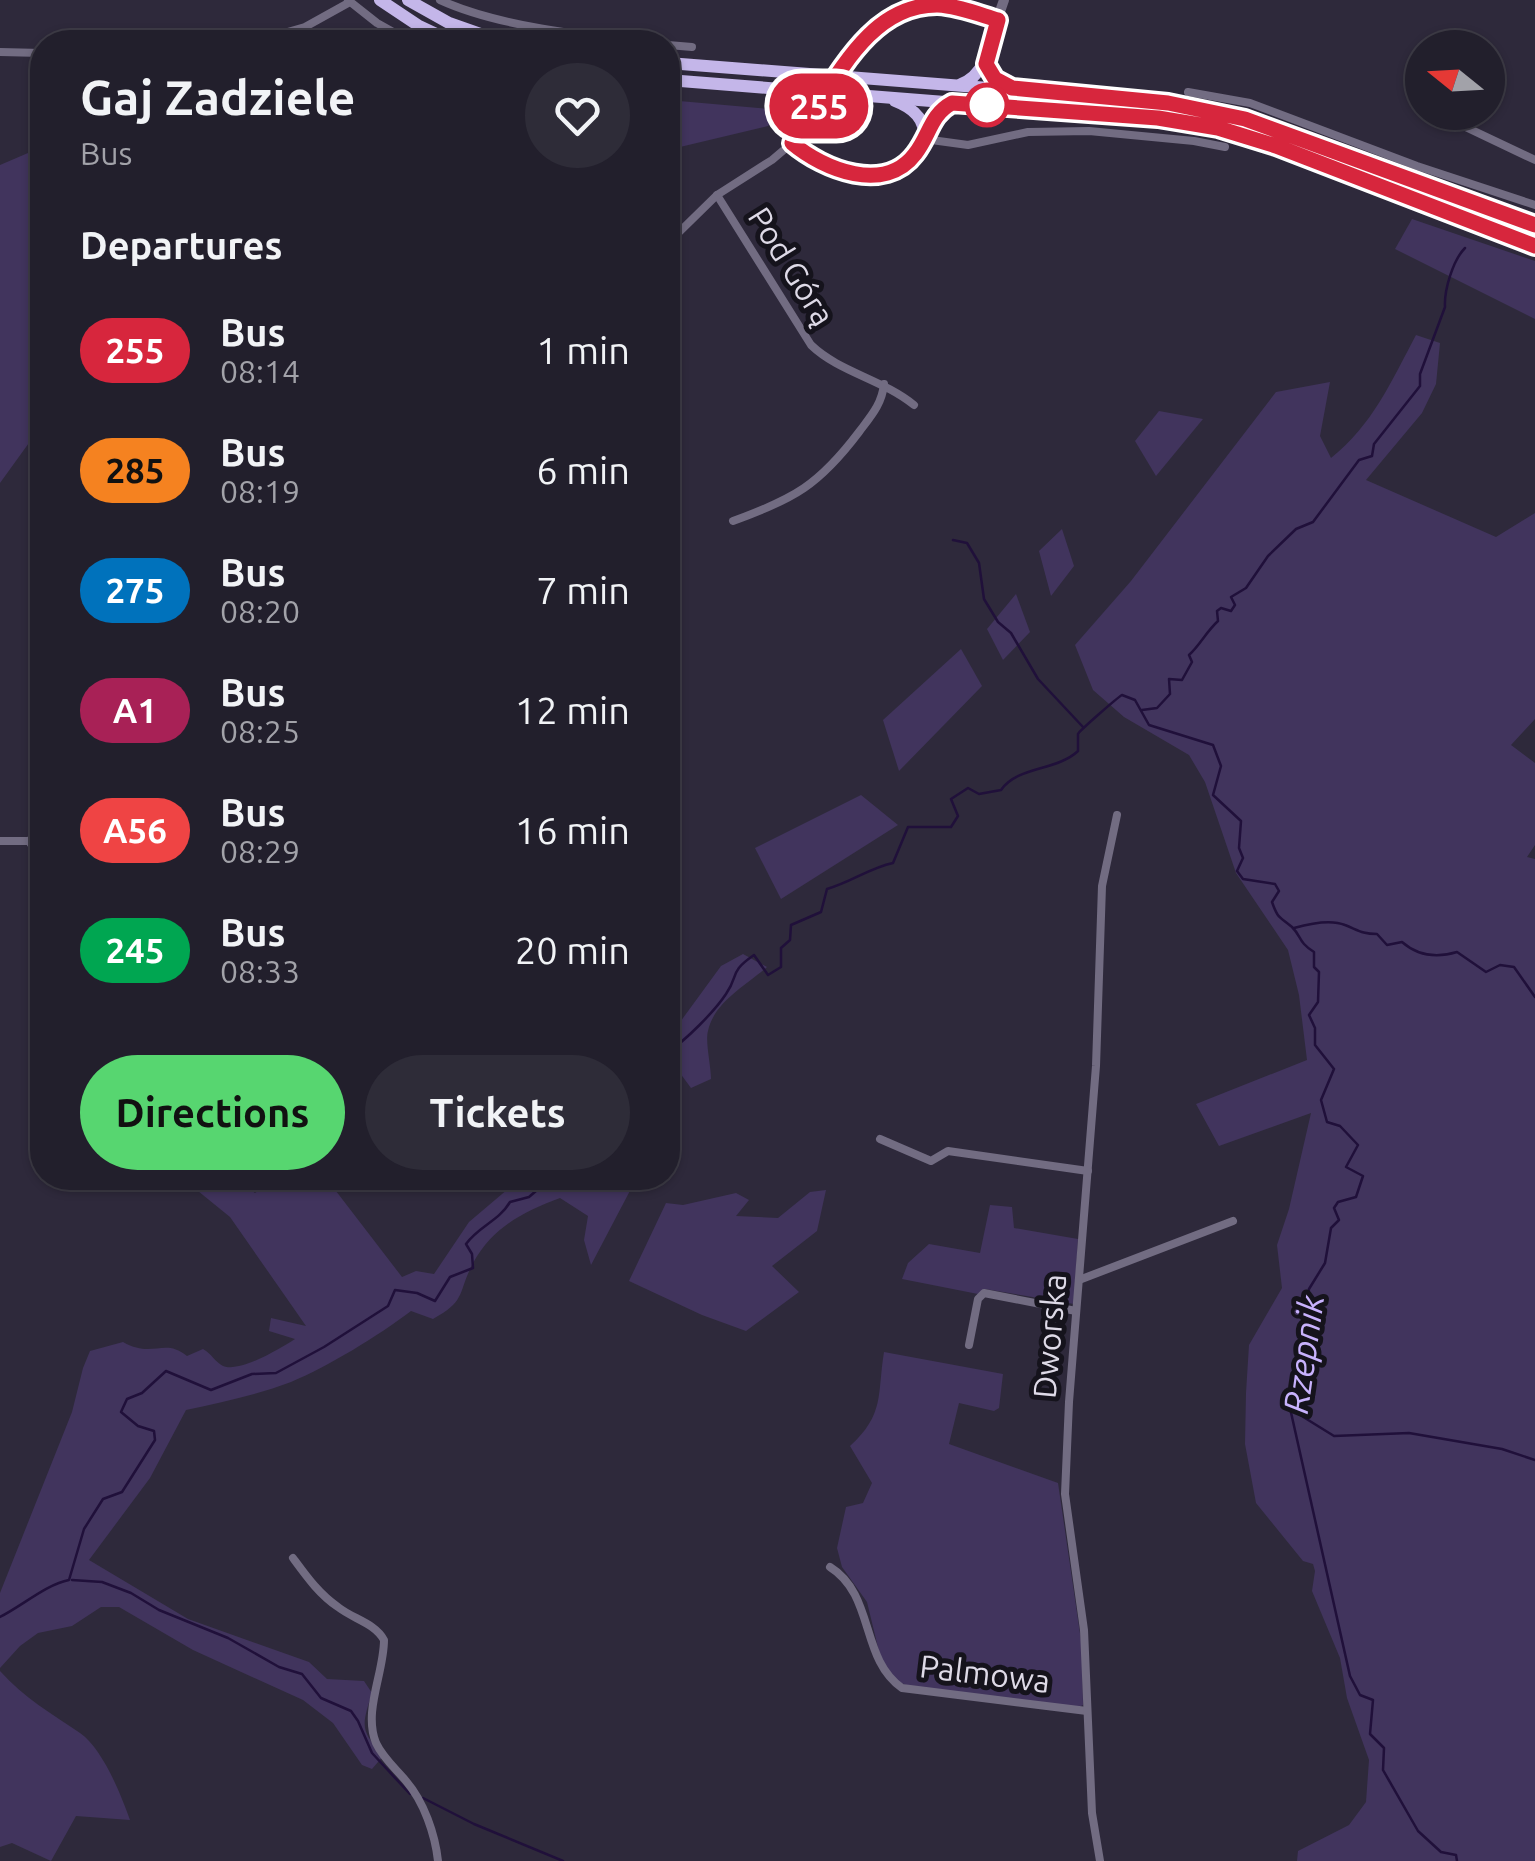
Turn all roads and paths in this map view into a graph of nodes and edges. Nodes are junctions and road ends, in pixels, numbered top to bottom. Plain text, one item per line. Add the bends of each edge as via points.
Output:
1 (380, 0) edge
2 (408, 0) edge
3 (440, 0) edge
4 (1004, 0) edge
5 (349, 1) edge
6 (998, 20) junction
7 (419, 26) junction
8 (294, 30) edge
9 (390, 30) edge
10 (417, 30) edge
11 (428, 30) edge
12 (469, 30) edge
13 (562, 30) edge
14 (680, 46) edge
15 (692, 47) dead end
16 (0, 52) edge
17 (30, 53) edge
18 (986, 56) junction
19 (680, 64) edge
20 (680, 81) edge
21 (954, 86) junction
22 (1020, 91) junction
23 (1188, 92) dead end
24 (885, 98) junction
25 (952, 103) junction
26 (1472, 130) edge
27 (924, 139) junction
28 (792, 143) junction
29 (1225, 148) dead end
30 (1535, 160) edge
31 (716, 194) junction
32 (1535, 205) edge
33 (1535, 225) edge
34 (680, 231) edge
35 (1535, 246) edge
36 (884, 384) junction
37 (914, 405) dead end
38 (733, 521) dead end
39 (1117, 815) dead end
40 (0, 841) edge
41 (29, 841) edge
42 (880, 1139) dead end
43 (1088, 1171) junction
44 (1234, 1221) dead end
45 (1079, 1280) junction
46 (1076, 1311) junction
47 (969, 1345) dead end
48 (294, 1558) dead end
49 (830, 1567) dead end
50 (1087, 1711) junction
51 (438, 1861) edge
52 (1100, 1861) edge

1 - 7 highway
2 - 12 highway
3 - 13 street
4 - 6 street
5 - 8 street
5 - 9 street
6 - 18 highway
6 - 28 street, bridge via 936,5 898,14 874,30
7 - 10 street
7 - 11 highway
14 - 15 street
16 - 17 street
18 - 21 highway via 973,79
18 - 22 highway via 995,79
19 - 21 highway
20 - 24 highway
21 - 22 highway
22 - 33 highway via 1168,103 1245,119
23 - 32 street via 1250,102
24 - 25 highway
24 - 27 highway via 916,113
25 - 27 highway via 934,116
25 - 35 highway via 1218,128
26 - 30 street
27 - 28 street via 904,164 874,176 824,163
27 - 29 street via 976,145 1028,132 1089,131
28 - 31 street
31 - 34 street
31 - 36 street, Pod Górą via 811,345
36 - 37 street, Pod Górą
36 - 38 street via 878,406 820,478 784,502
39 - 43 street, Dworska via 1102,886
40 - 41 street
42 - 43 street via 932,1161 948,1151
43 - 45 street, Dworska
44 - 45 street
45 - 46 street, Dworska
46 - 47 street via 984,1293
46 - 50 street, Dworska via 1065,1494 1084,1630
48 - 51 street via 317,1590 384,1640 376,1743 416,1798
49 - 50 street, Palmowa via 858,1599 886,1677 902,1688
50 - 52 street, Dworska

